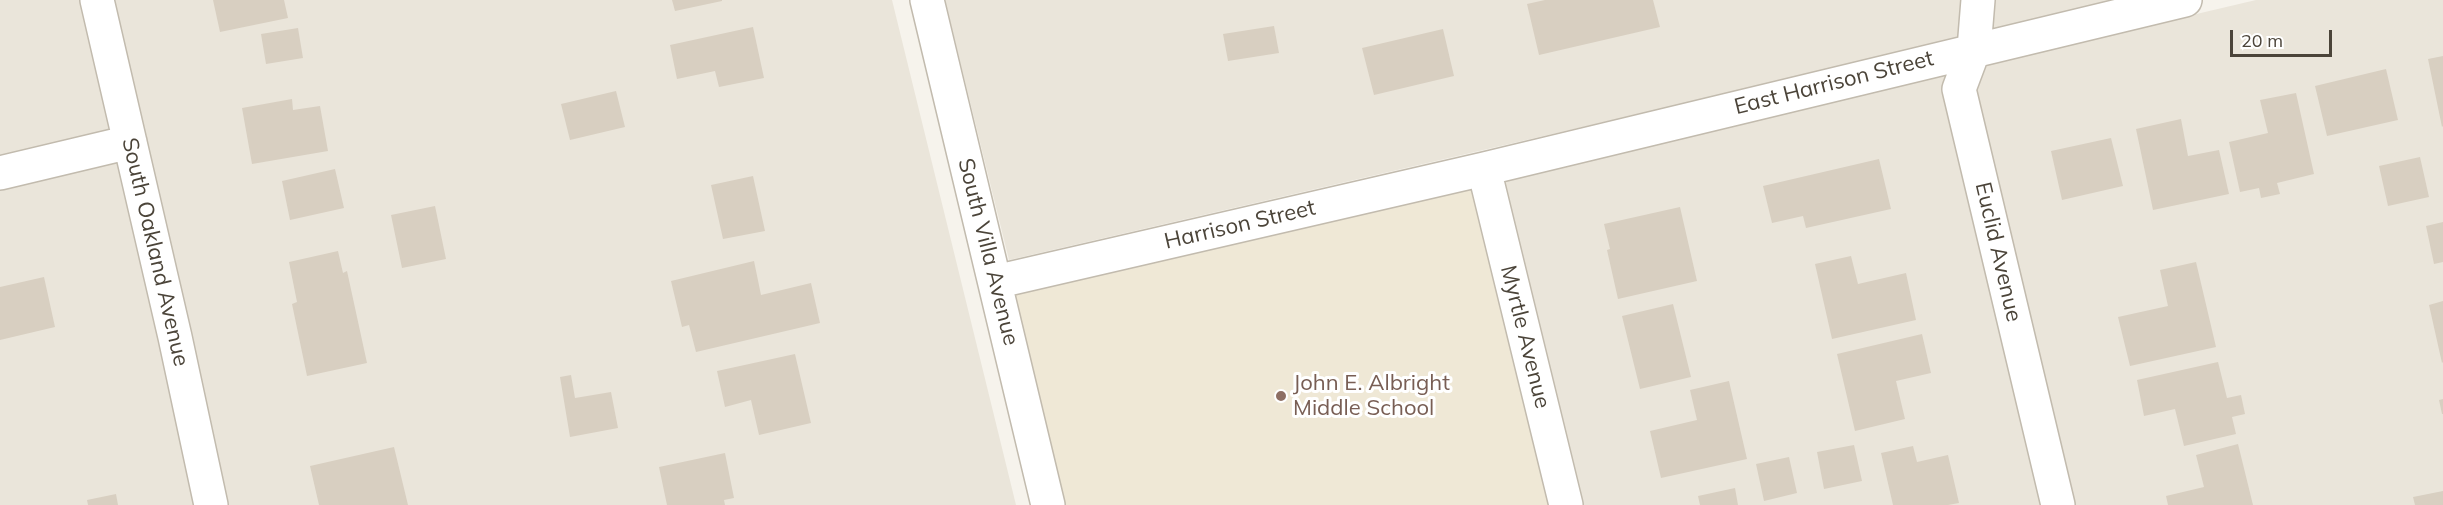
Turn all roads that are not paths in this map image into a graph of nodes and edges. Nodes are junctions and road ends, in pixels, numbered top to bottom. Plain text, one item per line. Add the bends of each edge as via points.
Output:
1 (97, 0) edge
2 (927, 0) edge
3 (1978, 0) edge
4 (2185, 0) edge
5 (1974, 49) junction
6 (130, 142) junction
7 (1484, 169) junction
8 (0, 173) edge
9 (995, 282) junction
10 (211, 505) edge
11 (1048, 505) edge
12 (1566, 505) edge
13 (2058, 505) edge

1 - 6 street, South Oakland Avenue
2 - 9 street, South Villa Avenue
3 - 5 street, Euclid Avenue
4 - 5 street, East Harrison Street
5 - 7 street, East Harrison Street
5 - 13 street, Euclid Avenue via 1959,90
6 - 8 street
6 - 10 street, South Oakland Avenue
7 - 9 street, Harrison Street
7 - 12 street, Myrtle Avenue
9 - 11 street, South Villa Avenue

